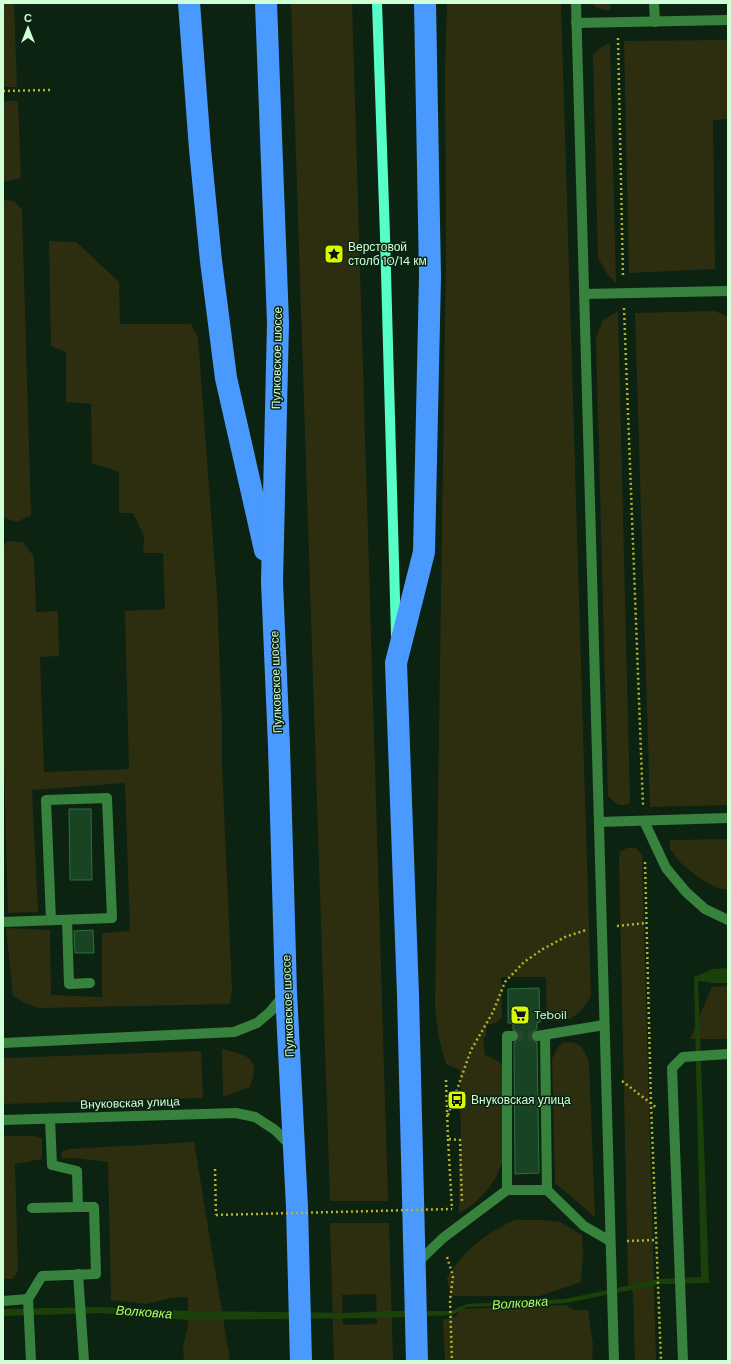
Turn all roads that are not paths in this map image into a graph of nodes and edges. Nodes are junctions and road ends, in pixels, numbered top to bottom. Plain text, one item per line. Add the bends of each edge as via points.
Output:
1 (189, 3) edge
2 (266, 3) edge
3 (377, 3) edge
4 (424, 3) edge
5 (576, 3) edge
6 (654, 3) edge
7 (728, 20) edge
8 (655, 22) junction
9 (576, 23) junction
10 (728, 291) edge
11 (584, 294) junction
12 (272, 582) junction
13 (396, 663) junction
14 (728, 818) edge
15 (644, 821) junction
16 (599, 822) junction
17 (51, 920) junction
18 (67, 920) junction
19 (728, 920) edge
20 (3, 922) edge
21 (90, 983) dead end
22 (286, 992) junction
23 (604, 1025) junction
24 (513, 1036) dead end
25 (3, 1043) edge
26 (728, 1054) edge
27 (50, 1119) junction
28 (3, 1120) edge
29 (294, 1149) junction
30 (507, 1190) junction
31 (547, 1190) junction
32 (78, 1207) junction
33 (32, 1208) dead end
34 (610, 1241) junction
35 (414, 1265) junction
36 (78, 1274) junction
37 (28, 1299) junction
38 (3, 1301) edge
39 (31, 1361) edge
40 (84, 1361) edge
41 (301, 1361) edge
42 (417, 1361) edge
43 (614, 1361) edge
44 (683, 1361) edge

1 - 12 highway via 211,261 226,378
2 - 12 highway, Пулковское шоссе via 278,323
3 - 13 main road
4 - 13 highway via 430,276 424,552
5 - 9 street
6 - 8 street
7 - 8 street
8 - 9 street
9 - 11 street
10 - 11 street
11 - 16 street
12 - 22 highway, Пулковское шоссе
13 - 35 highway via 408,995
14 - 15 street
15 - 16 street
15 - 19 street via 666,868 686,892 705,909
16 - 23 street
17 - 18 street
17 - 18 street via 46,800 107,798 112,918
17 - 20 street
18 - 21 street via 69,984
22 - 25 street via 257,1023 234,1032
22 - 29 highway, Пулковское шоссе
23 - 31 street via 541,1035
23 - 34 street
24 - 30 street via 507,1036
26 - 44 street via 683,1057 672,1068
27 - 28 street, Внуковская улица
27 - 29 street, Внуковская улица via 236,1113 255,1117 275,1130
27 - 32 street via 52,1165 77,1171
29 - 41 highway, Пулковское шоссе
30 - 31 street
30 - 35 street via 443,1238
31 - 34 street via 584,1226
32 - 33 street
32 - 36 street via 94,1207 96,1274
34 - 43 street
35 - 42 highway
36 - 37 street via 42,1276
36 - 40 street
37 - 38 street
37 - 39 street

